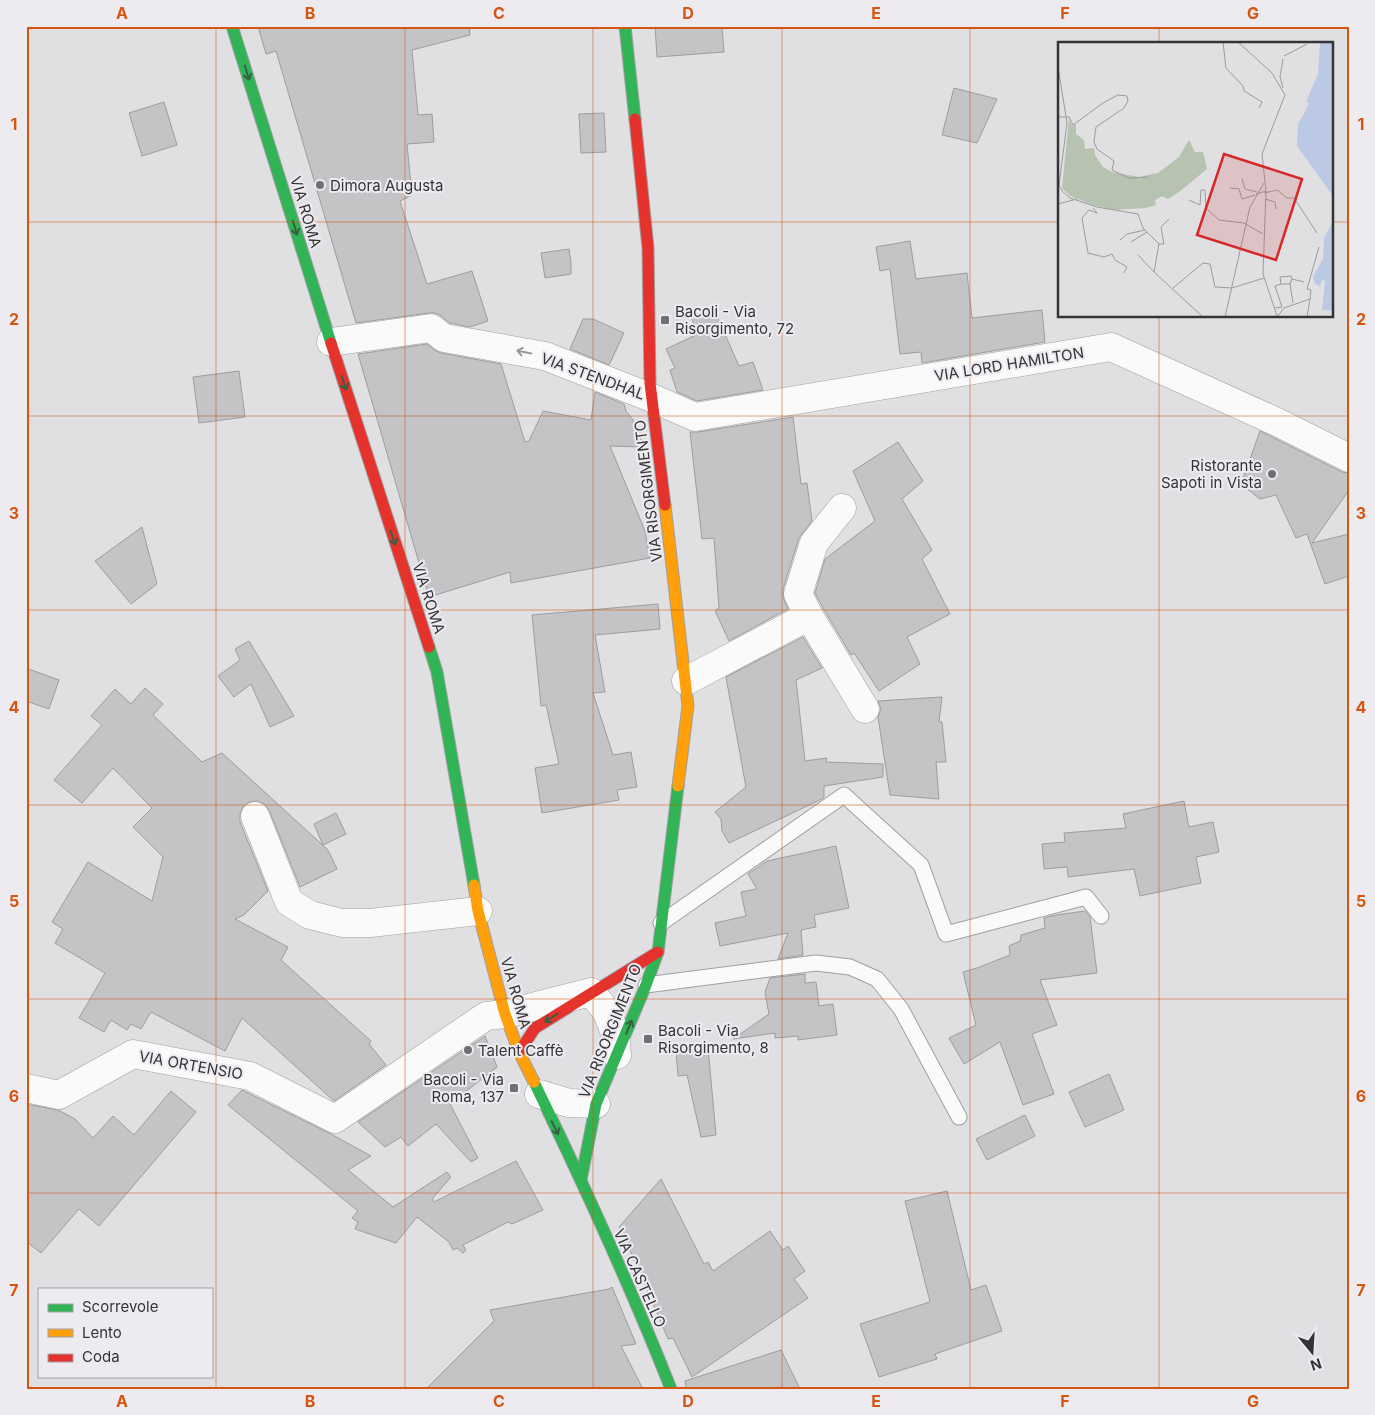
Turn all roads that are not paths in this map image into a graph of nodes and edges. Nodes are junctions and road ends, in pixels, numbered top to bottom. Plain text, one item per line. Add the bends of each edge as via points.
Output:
1 (232, 26) edge
2 (625, 26) edge
3 (331, 342) junction
4 (652, 398) junction
5 (1349, 458) edge
6 (842, 508) dead end
7 (809, 616) junction
8 (686, 682) junction
9 (864, 709) dead end
10 (255, 816) dead end
11 (478, 911) junction
12 (1102, 916) dead end
13 (662, 923) junction
14 (658, 952) junction
15 (646, 985) junction
16 (591, 992) junction
17 (505, 1014) junction
18 (518, 1052) junction
19 (617, 1055) junction
20 (26, 1088) edge
21 (539, 1094) junction
22 (596, 1104) junction
23 (959, 1117) dead end
24 (581, 1180) junction
25 (671, 1389) edge

1 -> 3 main road, VIA ROMA
2 - 4 main road, VIA RISORGIMENTO via 648,248
4 -> 3 street, VIA STENDHAL via 545,356 444,338 431,328
3 -> 11 main road, VIA ROMA via 436,672
4 - 5 street, VIA LORD HAMILTON via 695,417 1111,348
4 - 8 main road, VIA RISORGIMENTO
6 - 7 street via 814,543 798,594
7 - 8 street
7 - 9 street
8 - 13 main road, VIA RISORGIMENTO via 688,706
10 - 11 street via 289,902 310,915 342,923 370,923
11 - 17 main road, VIA ROMA
12 - 13 lane via 1086,897 946,934 921,865 844,795
13 - 14 main road, VIA RISORGIMENTO
14 - 15 main road, VIA RISORGIMENTO
14 - 16 main road, VIA RISORGIMENTO
19 -> 15 main road, VIA RISORGIMENTO
15 - 23 lane via 816,963 850,967 877,979 901,1009
16 - 17 street
16 -> 18 main road, VIA RISORGIMENTO via 535,1028
16 - 19 street via 607,1012 615,1033
17 - 18 main road, VIA ROMA
17 - 20 street, VIA ORTENSIO via 486,1016 335,1118 250,1076 133,1054 59,1095
18 - 21 main road, VIA ROMA
19 - 22 main road, VIA RISORGIMENTO
21 - 22 street via 569,1103
21 -> 24 main road, VIA ROMA
22 - 24 main road, VIA RISORGIMENTO
24 - 25 main road, VIA CASTELLO

